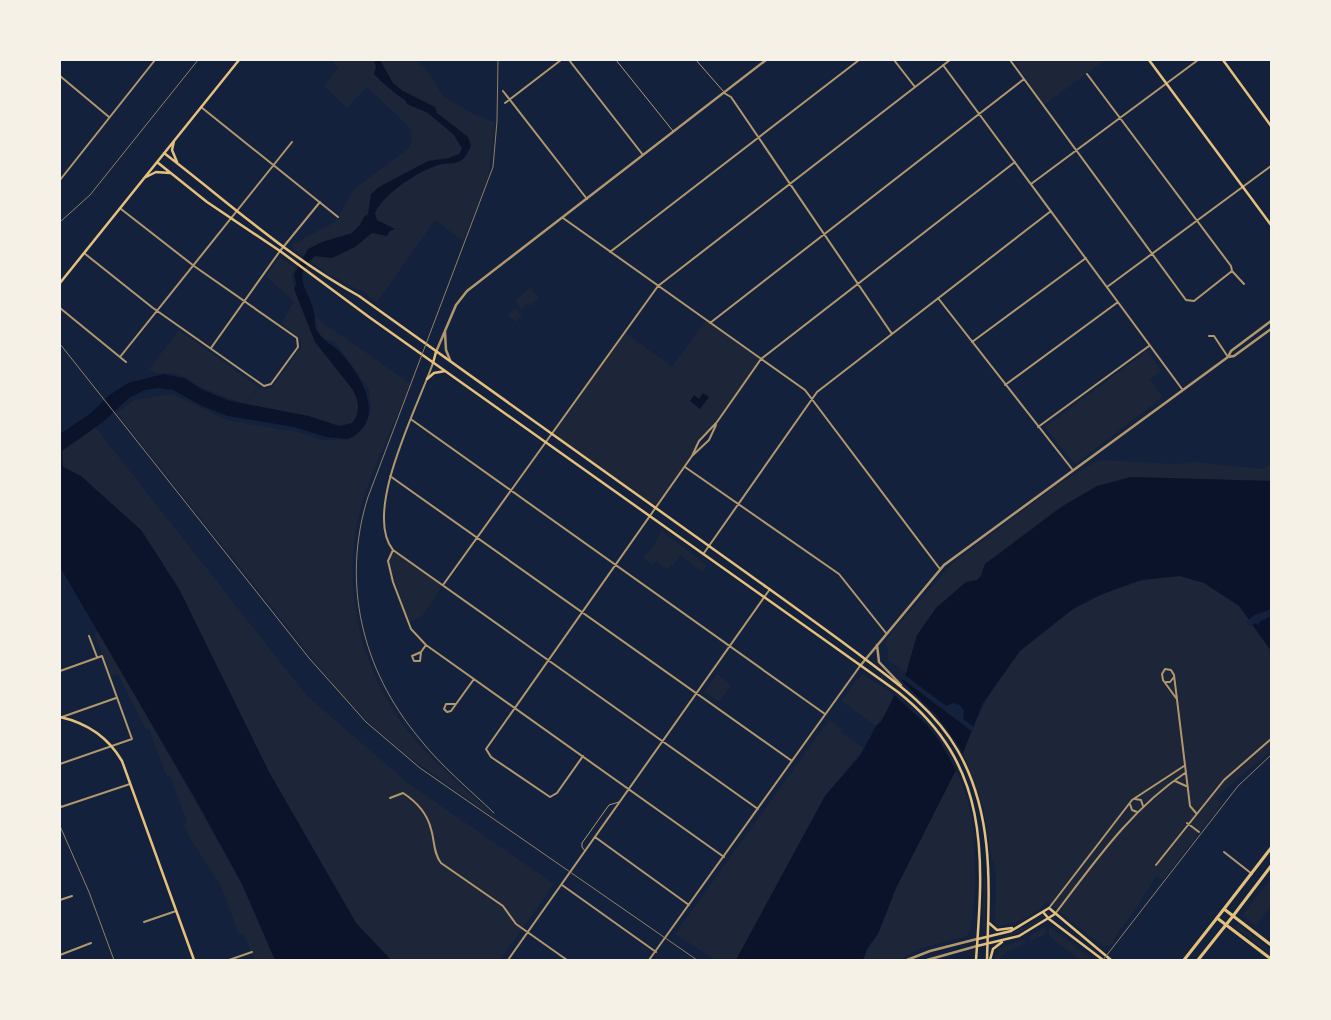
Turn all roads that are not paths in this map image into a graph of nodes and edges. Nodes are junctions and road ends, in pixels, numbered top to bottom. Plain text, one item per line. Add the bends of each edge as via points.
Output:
1 (155, 60) edge
2 (239, 60) edge
3 (561, 60) edge
4 (569, 60) edge
5 (616, 60) edge
6 (696, 60) edge
7 (766, 60) edge
8 (859, 60) edge
9 (894, 60) edge
10 (950, 60) edge
11 (1010, 60) edge
12 (1148, 60) edge
13 (1198, 60) edge
14 (1223, 60) edge
15 (943, 65) junction
16 (1088, 74) dead end
17 (60, 76) edge
18 (1024, 79) junction
19 (1166, 84) junction
20 (915, 87) junction
21 (503, 91) dead end
22 (724, 93) junction
23 (510, 99) junction
24 (505, 103) dead end
25 (201, 107) junction
26 (979, 114) junction
27 (109, 117) junction
28 (1120, 118) junction
29 (1271, 126) edge
30 (674, 132) junction
31 (176, 138) junction
32 (758, 138) junction
33 (292, 142) dead end
34 (1075, 150) junction
35 (164, 153) junction
36 (643, 155) junction
37 (157, 162) junction
38 (1015, 162) junction
39 (179, 165) junction
40 (274, 165) junction
41 (1271, 166) edge
42 (171, 174) junction
43 (60, 180) edge
44 (142, 180) junction
45 (790, 184) junction
46 (1030, 184) junction
47 (1242, 187) junction
48 (587, 199) junction
49 (320, 202) junction
50 (120, 208) junction
51 (1051, 211) junction
52 (237, 212) junction
53 (338, 217) dead end
54 (563, 218) junction
55 (231, 219) junction
56 (1197, 221) junction
57 (1271, 225) edge
58 (824, 234) junction
59 (284, 247) junction
60 (280, 251) junction
61 (610, 252) junction
62 (84, 253) junction
63 (1152, 254) junction
64 (1086, 258) junction
65 (194, 266) junction
66 (1232, 271) junction
67 (66, 275) junction
68 (60, 279) edge
69 (60, 283) edge
70 (337, 284) junction
71 (858, 284) junction
72 (1244, 284) dead end
73 (658, 286) junction
74 (1107, 287) junction
75 (333, 289) junction
76 (938, 298) junction
77 (245, 301) junction
78 (1118, 302) junction
79 (60, 308) edge
80 (158, 311) junction
81 (1271, 321) edge
82 (710, 323) junction
83 (1268, 324) junction
84 (1271, 328) edge
85 (444, 330) junction
86 (892, 334) junction
87 (1209, 336) dead end
88 (972, 342) junction
89 (1150, 346) junction
90 (211, 348) junction
91 (436, 352) junction
92 (120, 357) junction
93 (1228, 357) junction
94 (761, 359) junction
95 (126, 362) dead end
96 (452, 362) junction
97 (434, 363) junction
98 (445, 372) junction
99 (427, 379) junction
100 (1005, 385) junction
101 (1183, 390) junction
102 (812, 399) junction
103 (411, 420) junction
104 (717, 422) junction
105 (1038, 428) junction
106 (552, 433) junction
107 (545, 442) junction
108 (692, 456) junction
109 (685, 466) junction
110 (1072, 470) junction
111 (390, 476) junction
112 (511, 490) junction
113 (738, 504) junction
114 (656, 507) junction
115 (650, 516) junction
116 (477, 538) junction
117 (709, 546) junction
118 (393, 550) junction
119 (703, 555) junction
120 (616, 565) junction
121 (940, 569) junction
122 (444, 586) junction
123 (770, 589) junction
124 (763, 598) junction
125 (582, 612) junction
126 (886, 633) junction
127 (89, 636) dead end
128 (877, 644) junction
129 (426, 645) junction
130 (730, 646) junction
131 (420, 652) dead end
132 (97, 658) junction
133 (865, 659) junction
134 (548, 660) junction
135 (860, 666) junction
136 (60, 671) edge
137 (1174, 675) junction
138 (474, 679) junction
139 (1163, 680) junction
140 (904, 689) junction
141 (696, 693) junction
142 (116, 698) junction
143 (1177, 701) junction
144 (455, 704) junction
145 (514, 708) junction
146 (825, 714) junction
147 (60, 717) edge
148 (1271, 721) edge
149 (1271, 729) edge
150 (1271, 739) edge
151 (662, 741) junction
152 (112, 746) junction
153 (583, 756) junction
154 (792, 762) junction
155 (60, 764) edge
156 (1184, 766) junction
157 (1185, 773) junction
158 (1173, 781) junction
159 (131, 783) junction
160 (1187, 786) junction
161 (628, 789) junction
162 (390, 798) dead end
163 (1134, 799) junction
164 (619, 802) junction
165 (1130, 802) junction
166 (60, 806) edge
167 (758, 809) junction
168 (1141, 810) junction
169 (1196, 813) junction
170 (1187, 824) junction
171 (1199, 832) dead end
172 (595, 836) junction
173 (1271, 848) edge
174 (585, 850) junction
175 (1224, 852) dead end
176 (724, 857) junction
177 (1156, 864) dead end
178 (1271, 866) edge
179 (1252, 874) junction
180 (561, 884) junction
181 (72, 896) dead end
182 (60, 900) edge
183 (689, 905) junction
184 (1049, 908) junction
185 (1224, 909) junction
186 (176, 911) junction
187 (1043, 912) junction
188 (1056, 914) junction
189 (1233, 916) junction
190 (1217, 918) junction
191 (1049, 919) junction
192 (988, 921) junction
193 (144, 922) dead end
194 (1226, 925) junction
195 (1016, 927) junction
196 (527, 932) junction
197 (988, 937) junction
198 (978, 939) junction
199 (1004, 940) junction
200 (91, 943) dead end
201 (987, 944) junction
202 (1271, 945) edge
203 (977, 946) junction
204 (252, 952) dead end
205 (656, 952) junction
206 (60, 954) edge
207 (1271, 959) edge
208 (194, 960) edge
209 (229, 960) edge
210 (508, 960) edge
211 (567, 960) edge
212 (650, 960) edge
213 (907, 960) edge
214 (926, 960) edge
215 (976, 960) edge
216 (988, 960) edge
217 (1103, 960) edge
218 (1111, 960) edge
219 (1184, 960) edge
220 (1198, 960) edge

1 - 27 street
2 - 25 main road
3 - 23 street
4 - 36 street
5 - 30 lane
6 - 22 lane
7 - 22 street
8 - 32 street
9 - 20 street
10 - 15 street
11 - 18 street
12 - 19 main road
13 - 19 street
14 - 29 main road
15 - 20 street
15 - 26 street
16 - 28 street
17 - 27 street
18 - 26 street
18 - 34 street
19 - 28 street
19 - 47 main road
20 - 45 street
21 - 23 street
22 - 30 street
22 - 32 street via 731,97
23 - 24 street
23 - 48 street
25 - 31 main road
25 - 40 street
26 - 38 street
26 - 58 street
27 - 43 street
28 - 34 street
28 - 56 street
30 - 36 street
31 - 35 main road
31 - 39 main road via 172,150
32 - 45 street
32 - 61 street
33 - 40 street
34 - 46 street
34 - 63 street
35 - 37 main road
35 - 39 main road
36 - 48 street
37 - 42 main road
37 - 44 main road
38 - 46 street
38 - 71 street
39 - 52 main road
40 - 49 street
40 - 52 street
41 - 47 street
42 - 44 main road via 156,172
42 - 55 main road
44 - 50 main road
45 - 58 street
45 - 73 street
46 - 51 street
47 - 56 street
47 - 57 main road
48 - 54 street
49 - 53 street
49 - 59 street
50 - 62 main road
50 - 65 street
51 - 64 street
51 - 76 street
52 - 55 street
52 - 59 main road
54 - 61 street
54 - 85 street via 467,291
55 - 60 main road
55 - 65 street
56 - 63 street
56 - 66 street
58 - 71 street
58 - 82 street
59 - 60 street
59 - 70 main road
60 - 75 main road
60 - 77 street
61 - 73 street
62 - 67 main road
62 - 80 street
63 - 66 street via 1189,302
63 - 74 street
64 - 74 street
64 - 88 street
65 - 77 street
65 - 80 street
66 - 72 street
67 - 68 main road
67 - 69 main road
70 - 75 main road
70 - 91 main road via 359,296
71 - 86 street
71 - 94 street
73 - 82 street
73 - 106 street
74 - 78 street
75 - 97 main road
76 - 86 street
76 - 88 street
77 - 90 street
77 - 90 street via 295,337 298,342 295,352 268,386
78 - 89 street
78 - 100 street
79 - 92 street
80 - 90 street
80 - 92 street
81 - 83 street
82 - 94 street
83 - 84 street
83 - 93 street via 1231,351
84 - 93 street via 1234,356
85 - 91 street
85 - 96 street via 446,350
86 - 102 street
87 - 93 street via 1214,336
88 - 100 street
89 - 101 street
89 - 105 street
91 - 96 main road
91 - 97 main road
92 - 95 street
93 - 101 street
94 - 102 street via 805,390
94 - 104 street
96 - 106 main road
97 - 98 main road
97 - 99 street
98 - 99 main road via 436,372
98 - 107 main road
99 - 103 street
100 - 105 street
101 - 110 street
102 - 113 street
102 - 121 street
103 - 111 street
103 - 112 street
104 - 108 street via 699,441
104 - 108 street via 709,440
105 - 110 street
106 - 107 street
106 - 114 main road
107 - 112 street
107 - 115 main road
108 - 109 street
109 - 113 street
109 - 114 street
110 - 121 street
111 - 116 street
111 - 118 street via 384,515 385,535
112 - 116 street
112 - 120 street
113 - 117 street
113 - 126 street via 839,574
114 - 115 street
114 - 117 main road
115 - 119 main road
115 - 120 street
116 - 122 street
116 - 125 street
117 - 119 street
117 - 123 main road
118 - 122 street
118 - 129 street via 388,560 391,574 414,634
119 - 124 main road
120 - 125 street
120 - 130 street
121 - 126 street
122 - 134 street
123 - 124 street
123 - 133 main road
124 - 130 street
124 - 135 main road
125 - 134 street
125 - 141 street
126 - 128 street
127 - 132 street
128 - 133 street
128 - 140 street via 879,662
129 - 131 street
129 - 138 street
130 - 141 street
130 - 146 street
132 - 136 street
132 - 142 street via 102,656
133 - 135 street
133 - 140 main road
134 - 145 street
134 - 151 street
135 - 146 street
135 - 198 main road via 904,696 934,725 955,758 970,794 980,838
137 - 139 street via 1170,682
137 - 139 street via 1166,669 1162,674
137 - 143 street
138 - 144 street
138 - 145 street
139 - 143 street
140 - 192 main road via 933,716 949,738 974,787 987,846
141 - 151 street
141 - 154 street
142 - 147 street
142 - 152 street via 132,739
143 - 156 street
144 - 144 street via 449,712 444,709 446,704
145 - 153 street
145 - 153 street via 486,749 489,755 546,796 552,797
146 - 154 street
147 - 152 main road via 89,727
148 - 149 street
150 - 169 street via 1238,766
151 - 161 street
151 - 167 street
152 - 155 street
152 - 159 main road
153 - 161 street
154 - 167 street
156 - 157 street
156 - 163 street
157 - 158 street
157 - 160 street
158 - 160 street
158 - 168 street
159 - 166 street
159 - 186 main road
160 - 169 street via 1190,807
161 - 164 street
161 - 176 street
162 - 196 street via 403,793 415,801 432,830 436,856 441,863 503,906 516,924
163 - 165 street
163 - 168 street via 1141,800
164 - 172 street
164 - 174 lane via 609,805 582,845
165 - 168 street via 1132,810
165 - 184 street
167 - 176 street
168 - 188 street via 1124,826
169 - 170 street
170 - 171 street
170 - 177 street
172 - 174 street
172 - 183 street
173 - 179 main road
174 - 180 street
175 - 179 street
176 - 183 street
178 - 189 main road
179 - 185 main road
180 - 196 street
180 - 205 street
181 - 182 street
183 - 205 street
184 - 187 main road
184 - 188 main road
185 - 189 main road
185 - 190 main road
186 - 193 street
186 - 208 main road
187 - 191 main road
187 - 195 main road
188 - 191 main road
188 - 218 main road
189 - 194 main road
189 - 202 main road
190 - 194 main road
190 - 219 main road
191 - 199 main road via 1019,936
191 - 217 main road
192 - 195 main road via 997,930
192 - 197 main road
194 - 207 main road
194 - 220 main road
195 - 197 main road
196 - 210 street
196 - 211 street
197 - 198 main road
197 - 201 main road
198 - 203 main road
198 - 213 street via 930,950
199 - 201 main road
199 - 216 main road
200 - 206 street
201 - 203 main road
201 - 216 main road
203 - 214 street
203 - 215 main road
204 - 209 street
205 - 212 street

